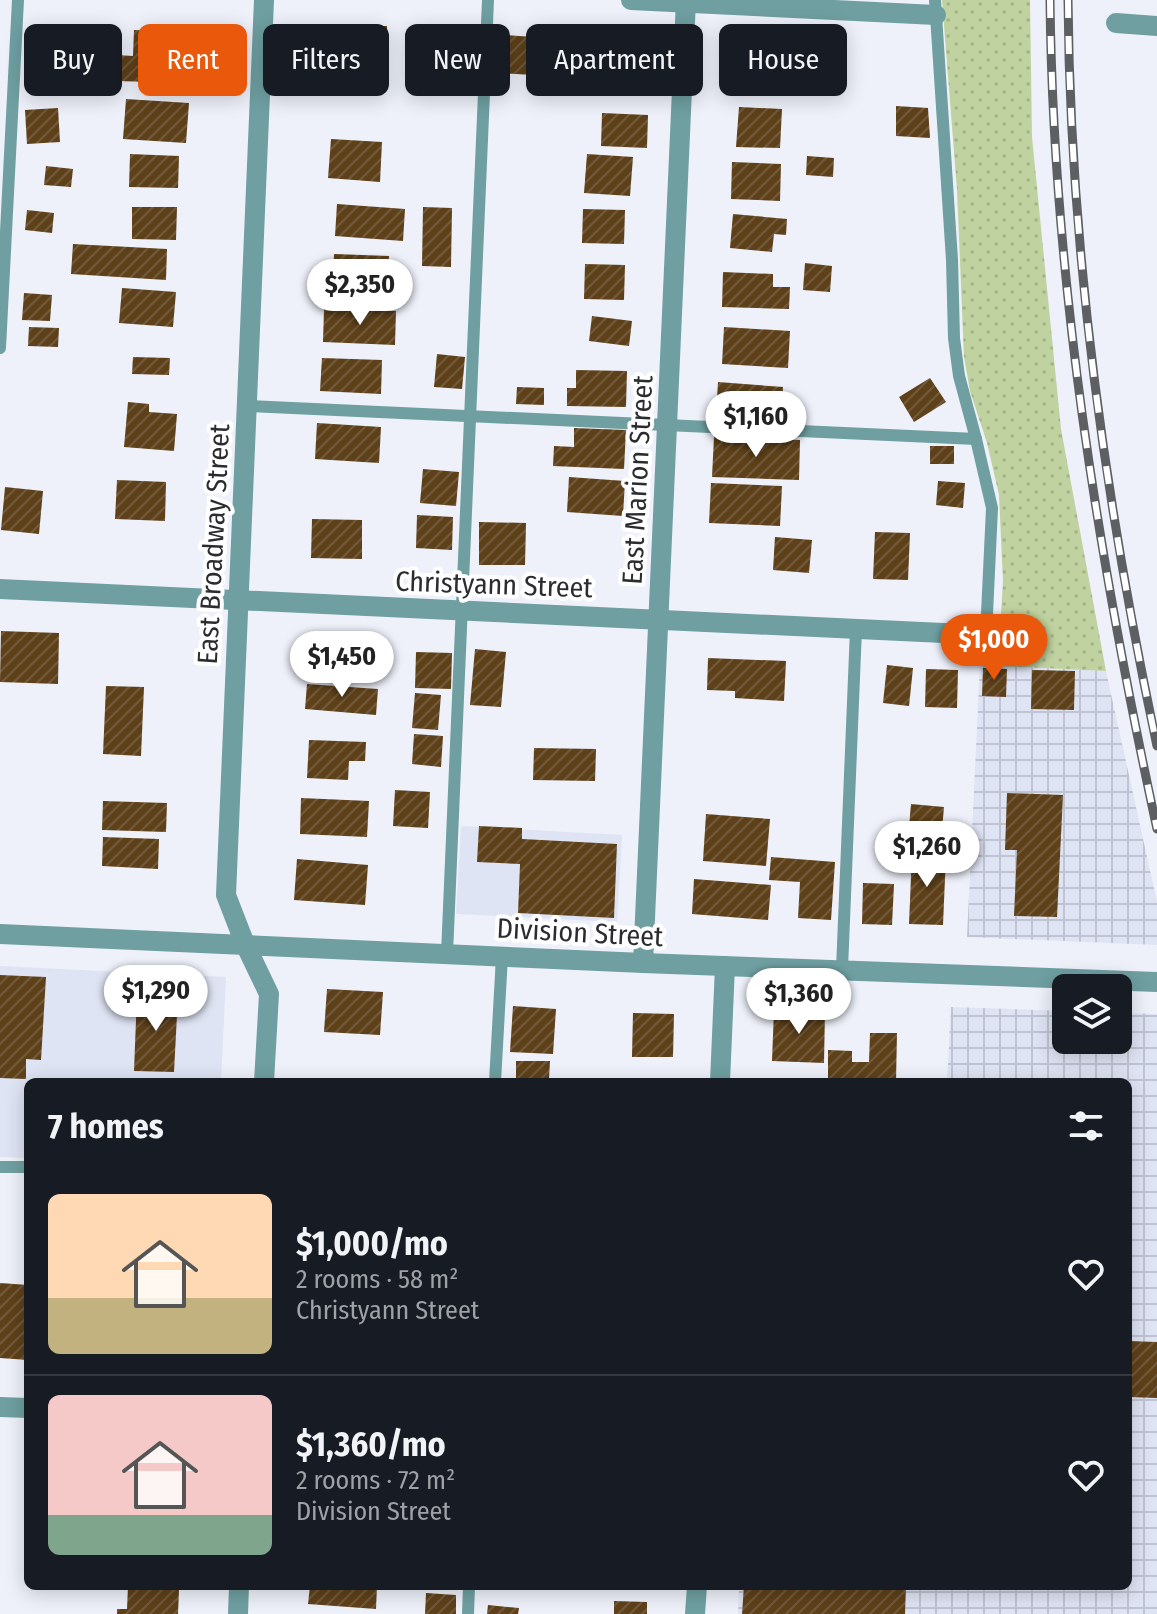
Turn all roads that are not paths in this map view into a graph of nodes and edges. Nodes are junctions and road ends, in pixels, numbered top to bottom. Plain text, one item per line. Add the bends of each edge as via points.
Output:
1 (18, 0) edge
2 (264, 0) edge
3 (488, 0) edge
4 (631, 0) edge
5 (686, 1) edge
6 (936, 7) edge
7 (1116, 23) dead end
8 (1157, 26) edge
9 (0, 348) edge
10 (247, 406) junction
11 (470, 416) junction
12 (667, 426) junction
13 (976, 439) junction
14 (0, 589) edge
15 (238, 600) junction
16 (462, 611) junction
17 (658, 619) junction
18 (856, 629) junction
19 (986, 635) joint
20 (0, 934) edge
21 (245, 944) junction
22 (447, 954) junction
23 (502, 956) junction
24 (643, 963) junction
25 (725, 966) junction
26 (842, 969) junction
27 (1157, 982) edge
28 (264, 1078) edge
29 (495, 1078) edge
30 (720, 1078) edge
31 (0, 1167) edge
32 (24, 1167) edge
33 (0, 1407) edge
34 (24, 1408) edge
35 (239, 1590) edge
36 (469, 1590) edge
37 (697, 1590) edge
38 (238, 1614) edge
39 (468, 1614) edge
40 (695, 1614) edge

1 - 9 lane
2 - 10 street, East Broadway Street
3 - 11 lane
4 - 5 street
5 - 6 street
5 - 12 street, East Marion Street
6 - 13 lane via 954,338
7 - 8 street
10 - 11 lane
10 - 15 street, East Broadway Street
11 - 12 lane
11 - 16 lane
12 - 13 lane
12 - 17 street, East Marion Street
13 - 19 lane via 992,508
14 - 15 street, Christyann Street
15 - 16 street, Christyann Street
15 - 21 street, East Broadway Street via 226,895
16 - 17 street, Christyann Street
16 - 22 lane
17 - 18 street, Christyann Street
17 - 24 street, East Marion Street
18 - 19 street, Christyann Street
18 - 26 lane
20 - 21 street, Division Street
21 - 22 street, Division Street
21 - 28 street, East Broadway Street via 269,994
22 - 23 street, Division Street
23 - 24 street, Division Street
23 - 29 lane
24 - 25 street, Division Street
25 - 26 street, Division Street
25 - 30 street
26 - 27 street, Division Street
31 - 32 lane
33 - 34 street
35 - 38 street
36 - 39 lane
37 - 40 street

